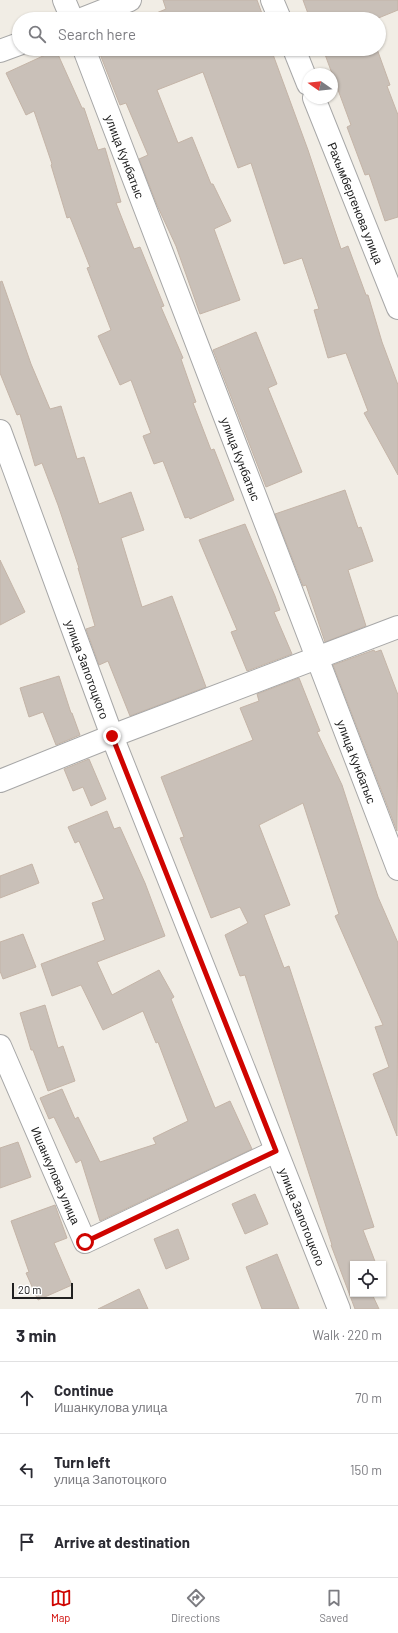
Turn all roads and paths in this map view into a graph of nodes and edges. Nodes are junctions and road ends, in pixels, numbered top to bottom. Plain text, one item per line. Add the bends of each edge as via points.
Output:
1 (64, 0) edge
2 (130, 0) edge
3 (272, 0) edge
4 (69, 12) edge
5 (100, 12) edge
6 (277, 12) edge
7 (12, 47) edge
8 (0, 51) edge
9 (87, 56) edge
10 (297, 56) edge
11 (302, 69) edge
12 (316, 104) edge
13 (398, 308) edge
14 (0, 431) edge
15 (398, 627) edge
16 (317, 658) junction
17 (112, 736) junction
18 (0, 781) edge
19 (398, 869) edge
20 (0, 1046) edge
21 (276, 1151) junction
22 (338, 1309) edge

1 - 4 street
2 - 5 street
3 - 6 street
7 - 8 street
9 - 16 street, улица Кунбатыс
10 - 11 street
12 - 13 street, Рахымбергенова улица
14 - 17 street, улица Запотоцкого
15 - 16 street
16 - 17 street
16 - 19 street, улица Кунбатыс
17 - 18 street
17 - 21 street, улица Запотоцкого
20 - 21 street, Ишанкулова улица via 85,1242
21 - 22 street, улица Запотоцкого

